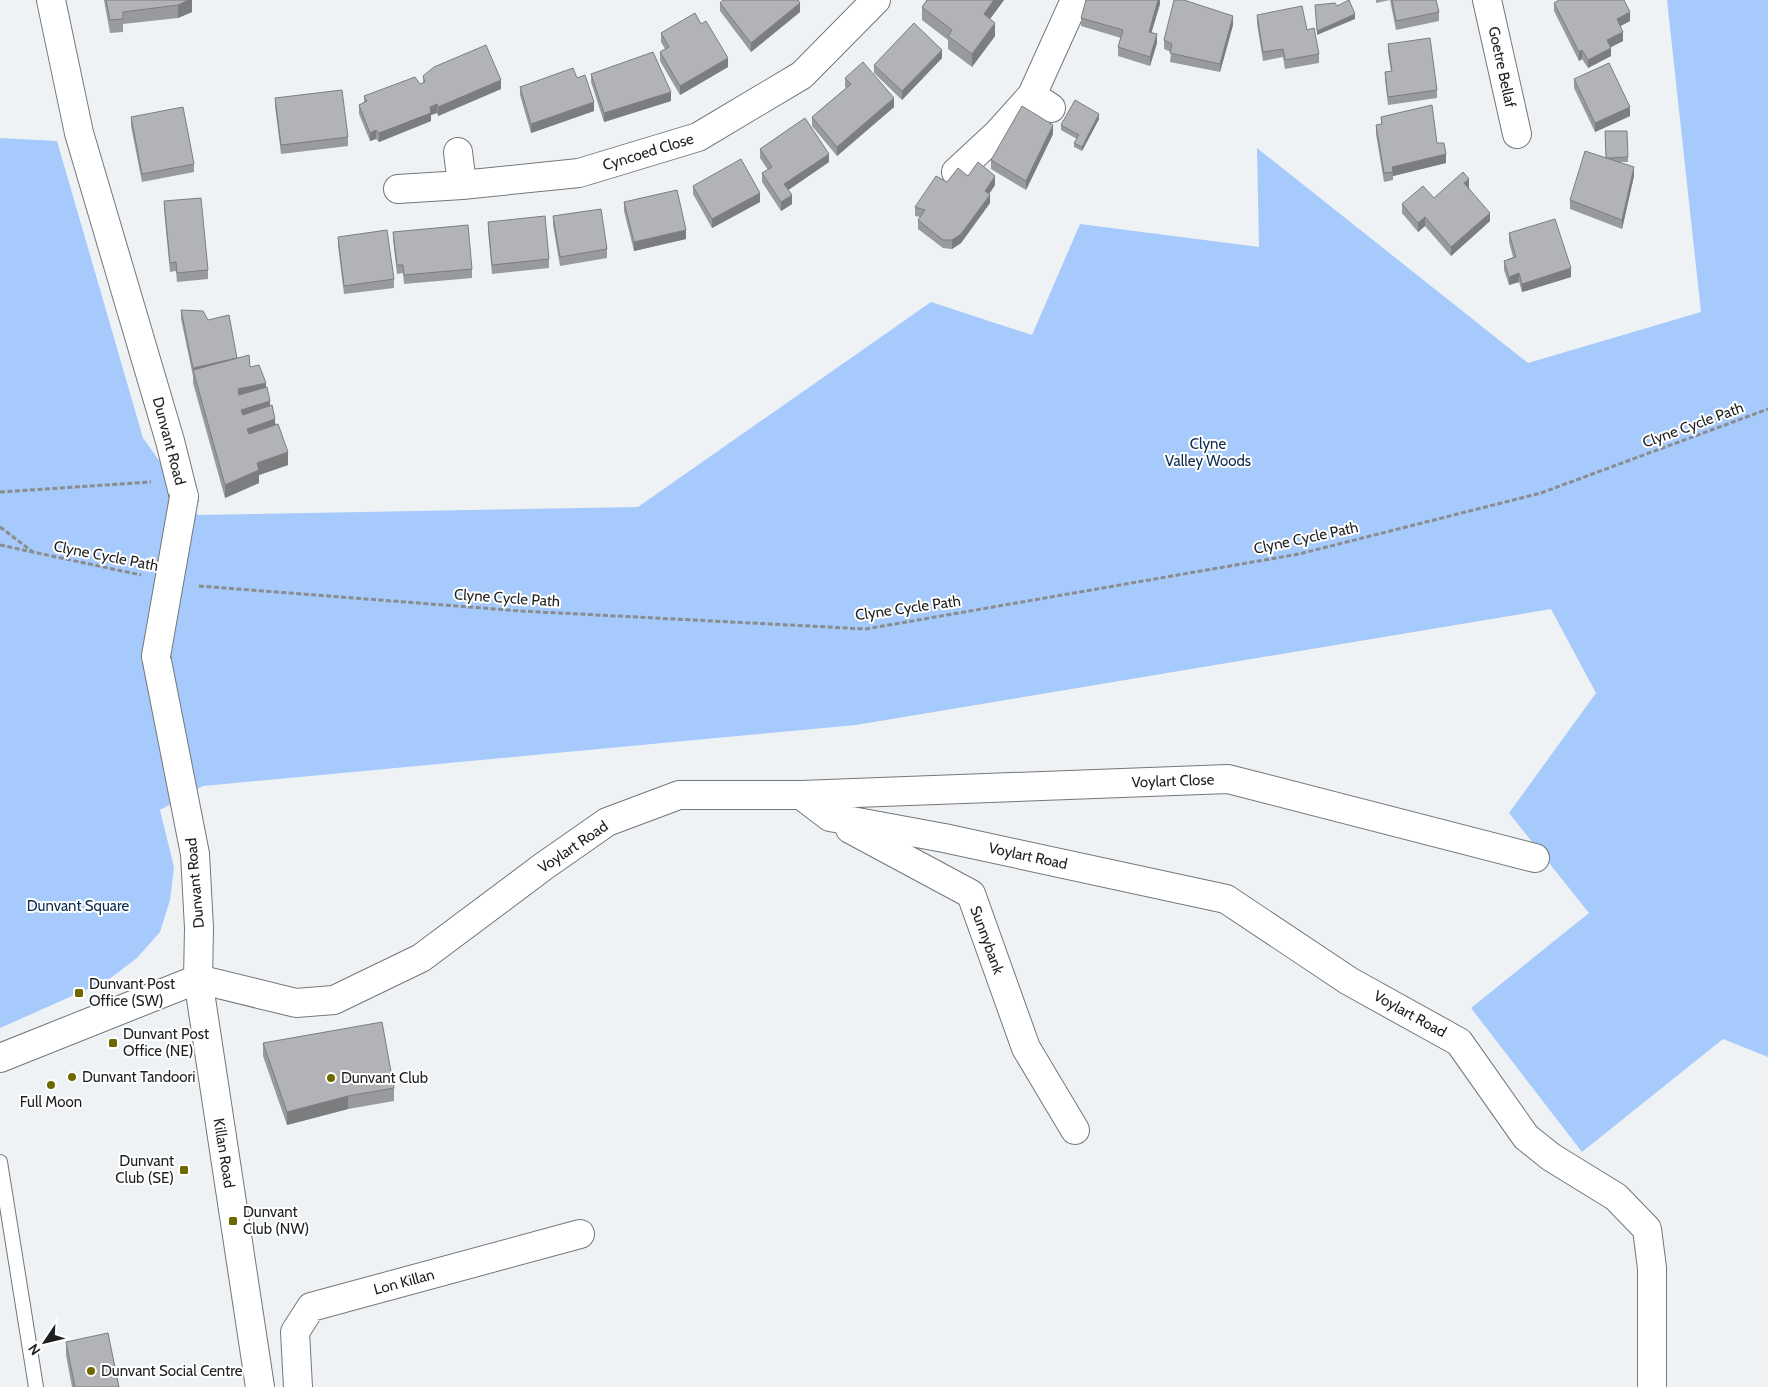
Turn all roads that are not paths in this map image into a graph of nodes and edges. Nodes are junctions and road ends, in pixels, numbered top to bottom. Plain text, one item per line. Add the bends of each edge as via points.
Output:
1 (51, 0) edge
2 (876, 0) edge
3 (1075, 0) edge
4 (1487, 0) edge
5 (1517, 140) dead end
6 (458, 152) dead end
7 (956, 172) edge
8 (462, 185) junction
9 (398, 189) dead end
10 (801, 795) junction
11 (830, 817) junction
12 (1535, 858) dead end
13 (198, 979) junction
14 (0, 1058) edge
15 (1075, 1130) dead end
16 (0, 1162) edge
17 (580, 1234) dead end
18 (36, 1387) edge
19 (260, 1387) edge
20 (298, 1387) edge
21 (1652, 1387) edge

1 - 13 street, Dunvant Road, bridge via 79,133 184,497 156,656 195,854
2 - 8 street, Cyncoed Close via 802,75 698,137 579,173
3 - 7 street via 1042,102 997,134
4 - 5 street, Goetre Bellaf
6 - 8 street
8 - 9 street, Cyncoed Close
10 - 11 street, Voylart Road
10 - 12 street, Voylart Close via 1228,779
10 - 13 street, Voylart Road via 679,795 607,822 421,958 334,1000 296,1003
11 - 15 street, Sunnybank via 971,894 1026,1048
11 - 21 street, Voylart Road via 944,838 1226,899 1350,981 1460,1042 1526,1137 1616,1197 1647,1229 1652,1268
13 - 14 street
13 - 19 street, Killan Road
16 - 18 lane
17 - 20 street, Lon Killan via 310,1307 295,1332

